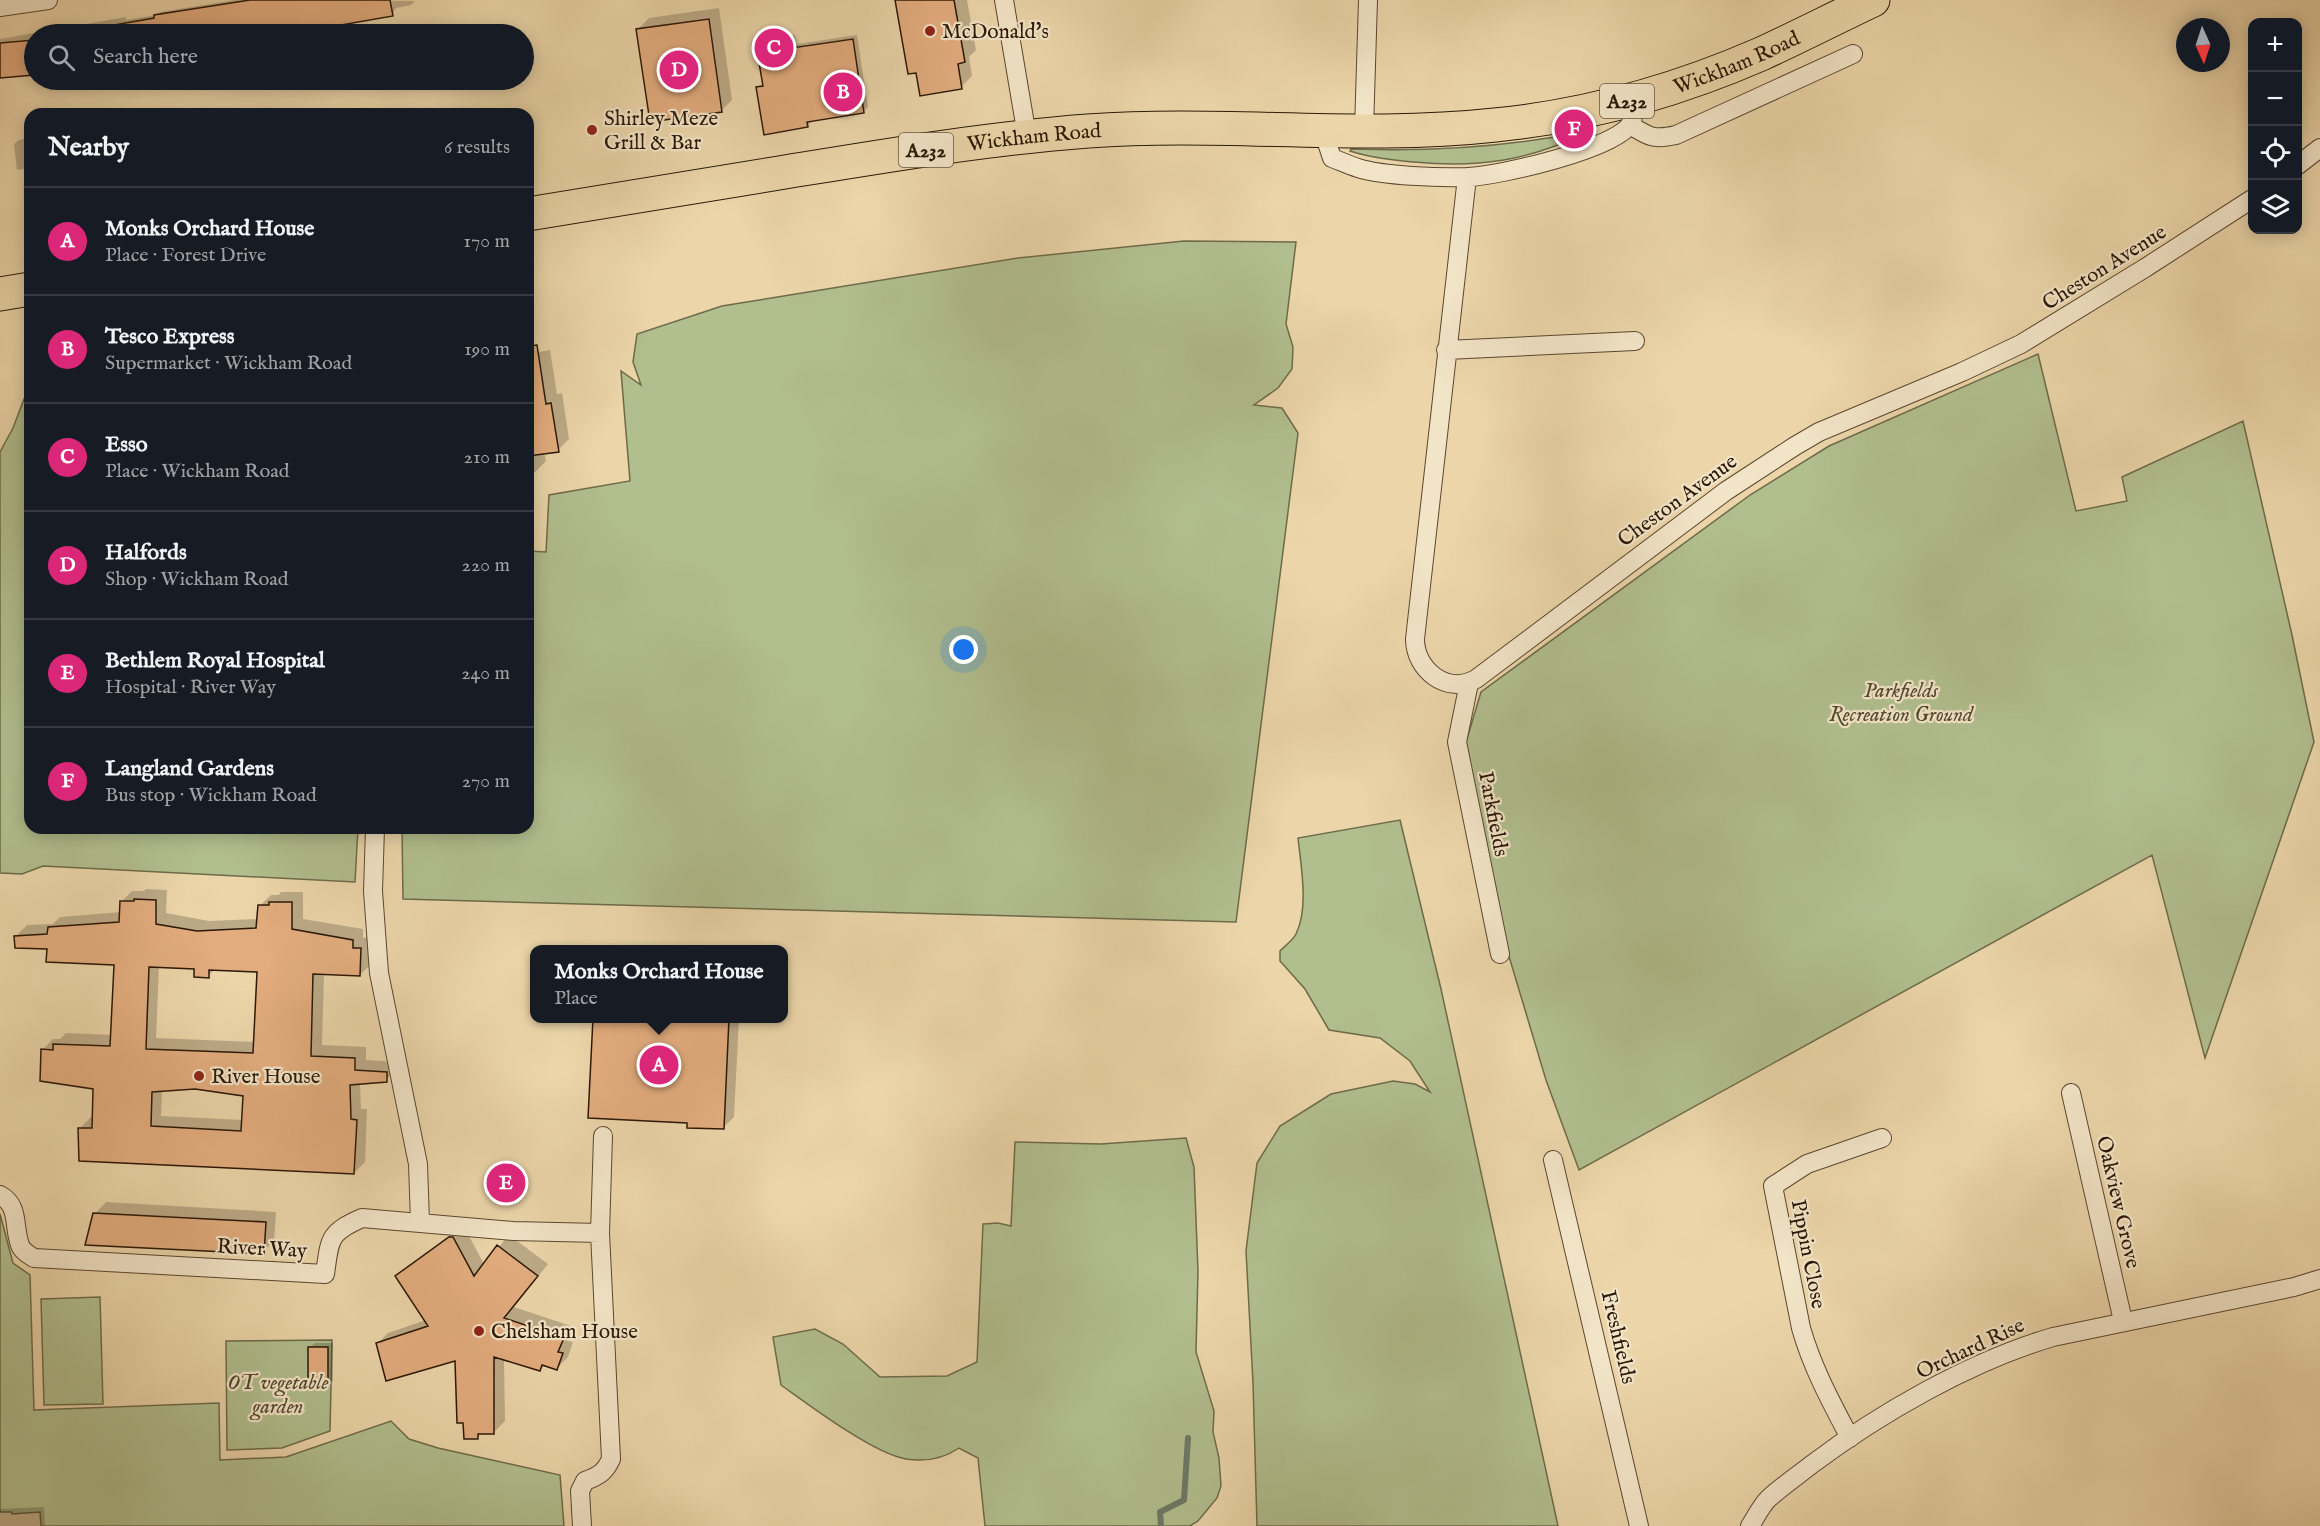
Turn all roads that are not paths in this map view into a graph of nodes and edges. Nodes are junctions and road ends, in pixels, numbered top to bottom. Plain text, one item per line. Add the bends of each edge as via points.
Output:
1 (48, 0) edge
2 (1004, 0) edge
3 (1368, 0) edge
4 (1873, 0) edge
5 (0, 7) edge
6 (1853, 54) dead end
7 (1630, 113) junction
8 (1329, 130) junction
9 (1364, 130) junction
10 (1027, 136) junction
11 (2320, 148) edge
12 (2302, 162) edge
13 (1467, 177) junction
14 (2248, 202) edge
15 (534, 213) edge
16 (24, 290) edge
17 (0, 294) edge
18 (1635, 341) dead end
19 (1446, 350) junction
20 (1469, 683) junction
21 (375, 834) edge
22 (1500, 954) dead end
23 (2071, 1093) dead end
24 (603, 1136) dead end
25 (1882, 1138) dead end
26 (1553, 1160) dead end
27 (0, 1195) edge
28 (420, 1222) junction
29 (600, 1233) junction
30 (2320, 1279) edge
31 (2123, 1321) junction
32 (1850, 1438) junction
33 (582, 1526) edge
34 (1639, 1526) edge
35 (1750, 1526) edge

1 - 5 street
2 - 10 street
3 - 9 street
4 - 7 highway, Wickham Road / A232
6 - 7 street, Wickham Road via 1676,135 1648,136
7 - 9 highway, Wickham Road / A232 via 1494,126
7 - 13 street, Wickham Road via 1623,131 1591,147 1518,170
8 - 9 highway, Wickham Road / A232
8 - 10 highway, Wickham Road / A232 via 1151,128
8 - 13 street, Wickham Road via 1332,158 1359,168
10 - 15 highway, Wickham Road / A232
11 - 12 street
13 - 19 street
14 - 20 street, Cheston Avenue via 2021,344 1795,446 1726,491
16 - 17 highway
18 - 19 street
19 - 20 street via 1415,647 1432,676 1450,684
20 - 22 street, Parkfields via 1457,741
21 - 28 street via 373,891 379,973 418,1164
23 - 31 street, Oakview Grove
24 - 29 street
25 - 32 street, Pippin Close via 1807,1164 1773,1186 1806,1347
26 - 34 street, Freshfields
27 - 28 street, River Way via 13,1208 21,1248 34,1258 325,1274 329,1241 343,1227 362,1218
28 - 29 street, River Way via 513,1231
29 - 33 street via 611,1459 606,1470 585,1481 580,1491
30 - 31 street, Orchard Rise
31 - 32 street, Orchard Rise via 2022,1346 1965,1372
32 - 35 street, Orchard Rise via 1767,1500

